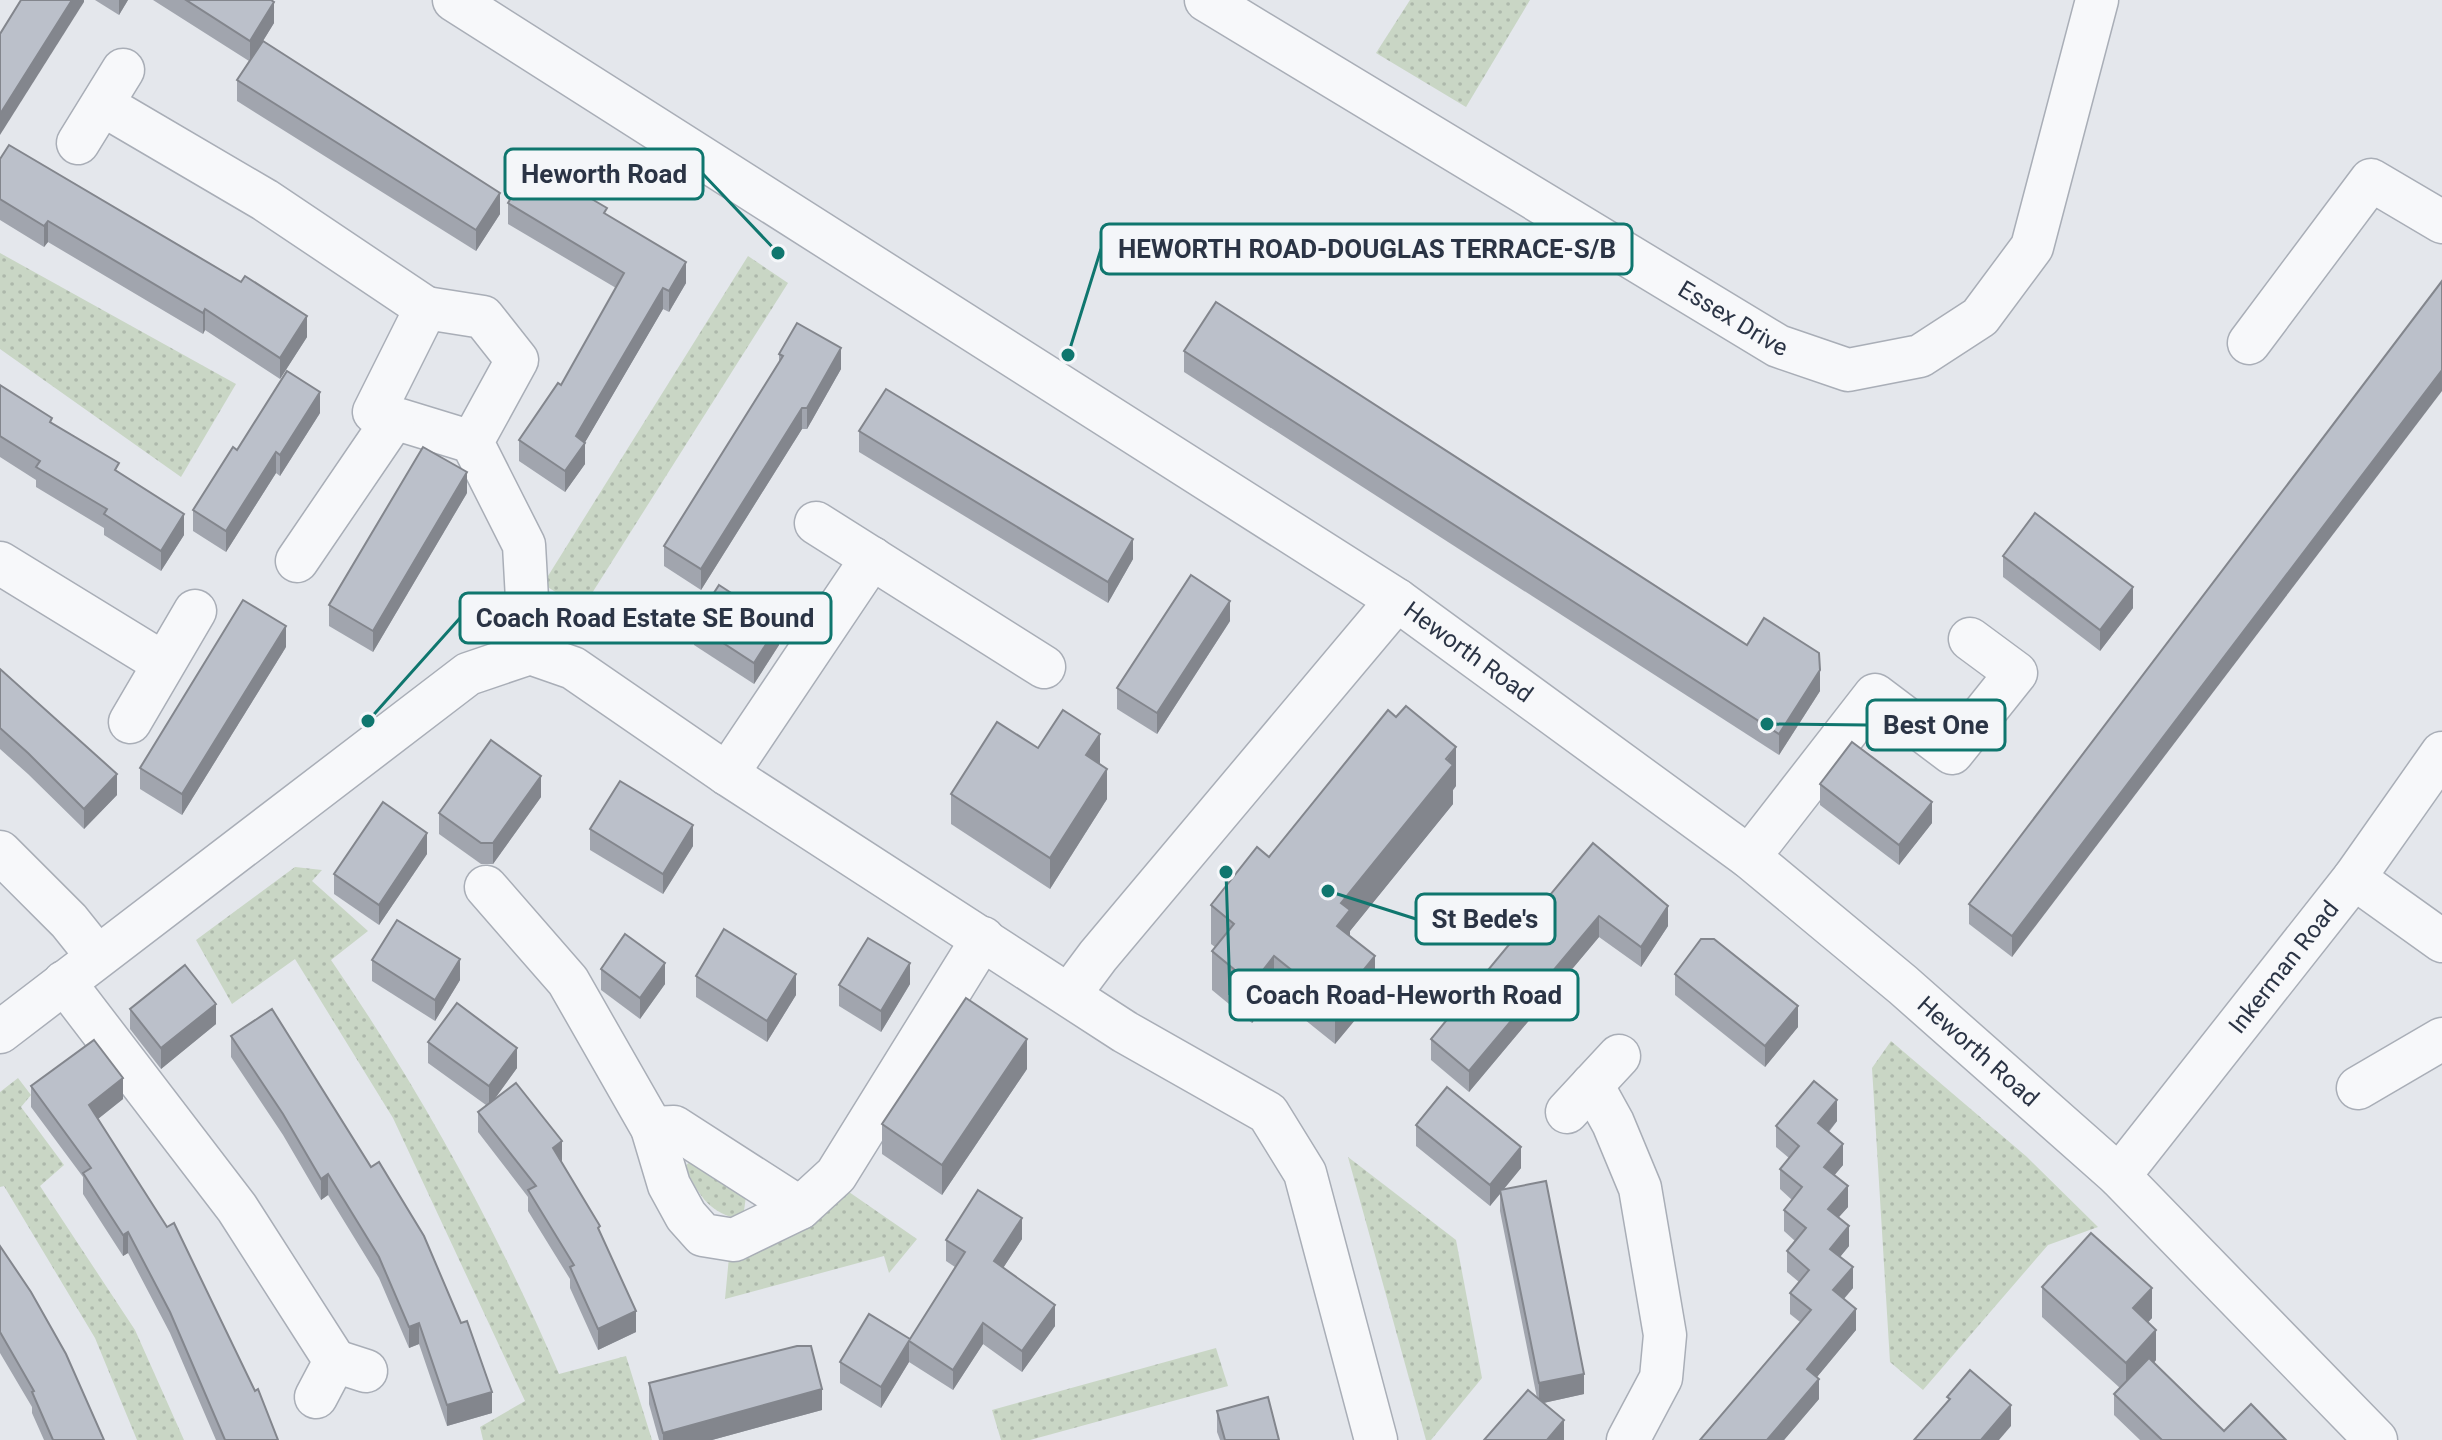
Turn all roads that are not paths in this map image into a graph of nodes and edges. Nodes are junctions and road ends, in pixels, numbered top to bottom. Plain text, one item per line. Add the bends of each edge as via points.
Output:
1 (454, 0) edge
2 (1206, 0) edge
3 (2097, 0) edge
4 (123, 70) dead end
5 (103, 105) junction
6 (78, 143) dead end
7 (2442, 222) edge
8 (426, 308) junction
9 (2249, 343) dead end
10 (393, 420) junction
11 (472, 442) junction
12 (816, 523) dead end
13 (872, 558) junction
14 (297, 561) dead end
15 (6, 578) edge
16 (1397, 600) junction
17 (195, 611) dead end
18 (1970, 639) dead end
19 (530, 653) junction
20 (163, 663) junction
21 (1044, 667) dead end
22 (130, 722) dead end
23 (2442, 753) edge
24 (727, 774) junction
25 (0, 852) edge
26 (1749, 857) junction
27 (2354, 878) junction
28 (486, 887) dead end
29 (983, 938) junction
30 (2442, 941) edge
31 (97, 956) junction
32 (64, 982) junction
33 (1069, 995) junction
34 (0, 1032) edge
35 (2442, 1039) edge
36 (1593, 1084) dead end
37 (2358, 1088) dead end
38 (652, 1128) junction
39 (2119, 1176) junction
40 (800, 1208) junction
41 (339, 1376) dead end
42 (1376, 1440) edge
43 (1628, 1440) edge
44 (2376, 1440) edge

1 - 16 street, Heworth Road
2 - 3 street, Essex Drive via 1778,346 1848,370 1920,356 1980,317 2032,247
4 - 5 street
5 - 6 street
5 - 8 street via 265,200
7 - 9 street via 2371,180
8 - 10 street via 374,412
8 - 11 street via 483,317 517,360
10 - 11 street
10 - 14 street
11 - 19 street via 524,545
12 - 13 street
13 - 21 street via 1018,629
13 - 24 street
15 - 20 street
16 - 26 street, Heworth Road
16 - 33 street
17 - 20 street
18 - 26 street via 2016,673 1952,753 1875,695
19 - 24 street via 573,668
19 - 31 street via 468,674
20 - 22 street
23 - 27 street, Inkerman Road
24 - 29 street
25 - 31 street
26 - 39 street, Heworth Road
27 - 30 street
27 - 39 street, Inkerman Road
28 - 38 street via 568,981
29 - 33 street
29 - 40 street via 836,1175
31 - 32 street
32 - 34 street
32 - 41 street via 237,1208
33 - 42 street via 1268,1113 1305,1173
35 - 37 street
36 - 43 street via 1640,1188 1665,1335 1661,1378
38 - 40 street via 674,1127
38 - 40 street via 669,1185 703,1235 734,1240
39 - 44 street, Heworth Road

